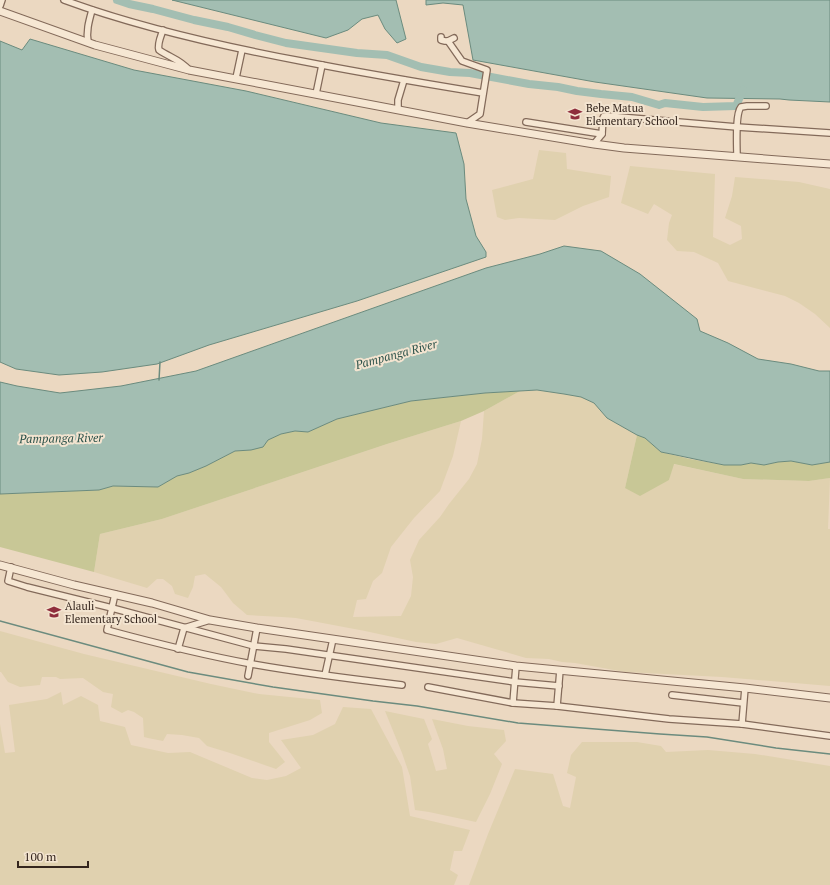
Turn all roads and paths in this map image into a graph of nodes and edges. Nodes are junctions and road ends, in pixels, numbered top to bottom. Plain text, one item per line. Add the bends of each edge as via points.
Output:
1 (2, 0) edge
2 (64, 0) edge
3 (0, 6) edge
4 (92, 10) junction
5 (0, 11) edge
6 (162, 30) junction
7 (441, 37) dead end
8 (454, 38) dead end
9 (448, 41) junction
10 (88, 42) junction
11 (242, 50) junction
12 (322, 65) junction
13 (189, 70) junction
14 (236, 78) junction
15 (404, 80) junction
16 (483, 93) junction
17 (316, 94) junction
18 (766, 106) dead end
19 (398, 110) junction
20 (526, 122) dead end
21 (467, 123) junction
22 (737, 127) junction
23 (830, 133) edge
24 (602, 134) junction
25 (594, 144) junction
26 (737, 157) junction
27 (830, 164) edge
28 (0, 565) edge
29 (11, 567) junction
30 (115, 594) junction
31 (112, 608) junction
32 (210, 620) junction
33 (184, 628) junction
34 (257, 628) junction
35 (333, 639) junction
36 (254, 646) junction
37 (178, 649) junction
38 (329, 655) junction
39 (251, 664) junction
40 (516, 666) junction
41 (560, 670) junction
42 (325, 675) junction
43 (248, 676) dead end
44 (515, 682) junction
45 (402, 685) dead end
46 (559, 686) junction
47 (428, 687) dead end
48 (744, 688) junction
49 (672, 695) dead end
50 (830, 698) edge
51 (513, 703) junction
52 (744, 703) junction
53 (557, 706) junction
54 (742, 724) junction
55 (830, 736) edge

1 - 3 street
2 - 4 street
4 - 6 street
4 - 10 street via 86,34
5 - 10 street
6 - 11 street
6 - 13 street via 159,50
7 - 9 street via 441,40
8 - 9 street
9 - 16 street via 462,61 487,70
10 - 13 street
11 - 12 street
11 - 14 street
12 - 15 street
12 - 17 street
13 - 14 street
14 - 17 street
15 - 16 street
15 - 19 street
16 - 21 street via 480,114
17 - 19 street
18 - 22 street via 741,107
19 - 21 street
20 - 24 street
21 - 25 street
22 - 23 street
22 - 24 street via 604,116
22 - 26 street
24 - 25 street
25 - 26 street
26 - 27 street
28 - 29 street
29 - 30 street
29 - 31 street via 8,581
30 - 31 street
30 - 32 street
31 - 33 street
31 - 37 street via 107,630
32 - 33 street
32 - 34 street
33 - 36 street
33 - 37 street
34 - 35 street
34 - 36 street
35 - 38 street
35 - 40 street
36 - 38 street
36 - 39 street
37 - 39 street
38 - 42 street
38 - 44 street
39 - 42 street
39 - 43 street
40 - 41 street
40 - 44 street
41 - 46 street
41 - 48 street
42 - 45 street
44 - 46 street
44 - 51 street
46 - 53 street
47 - 51 street
48 - 50 street
48 - 52 street
49 - 52 street
51 - 53 street
52 - 54 street
53 - 54 street via 669,719
54 - 55 street

